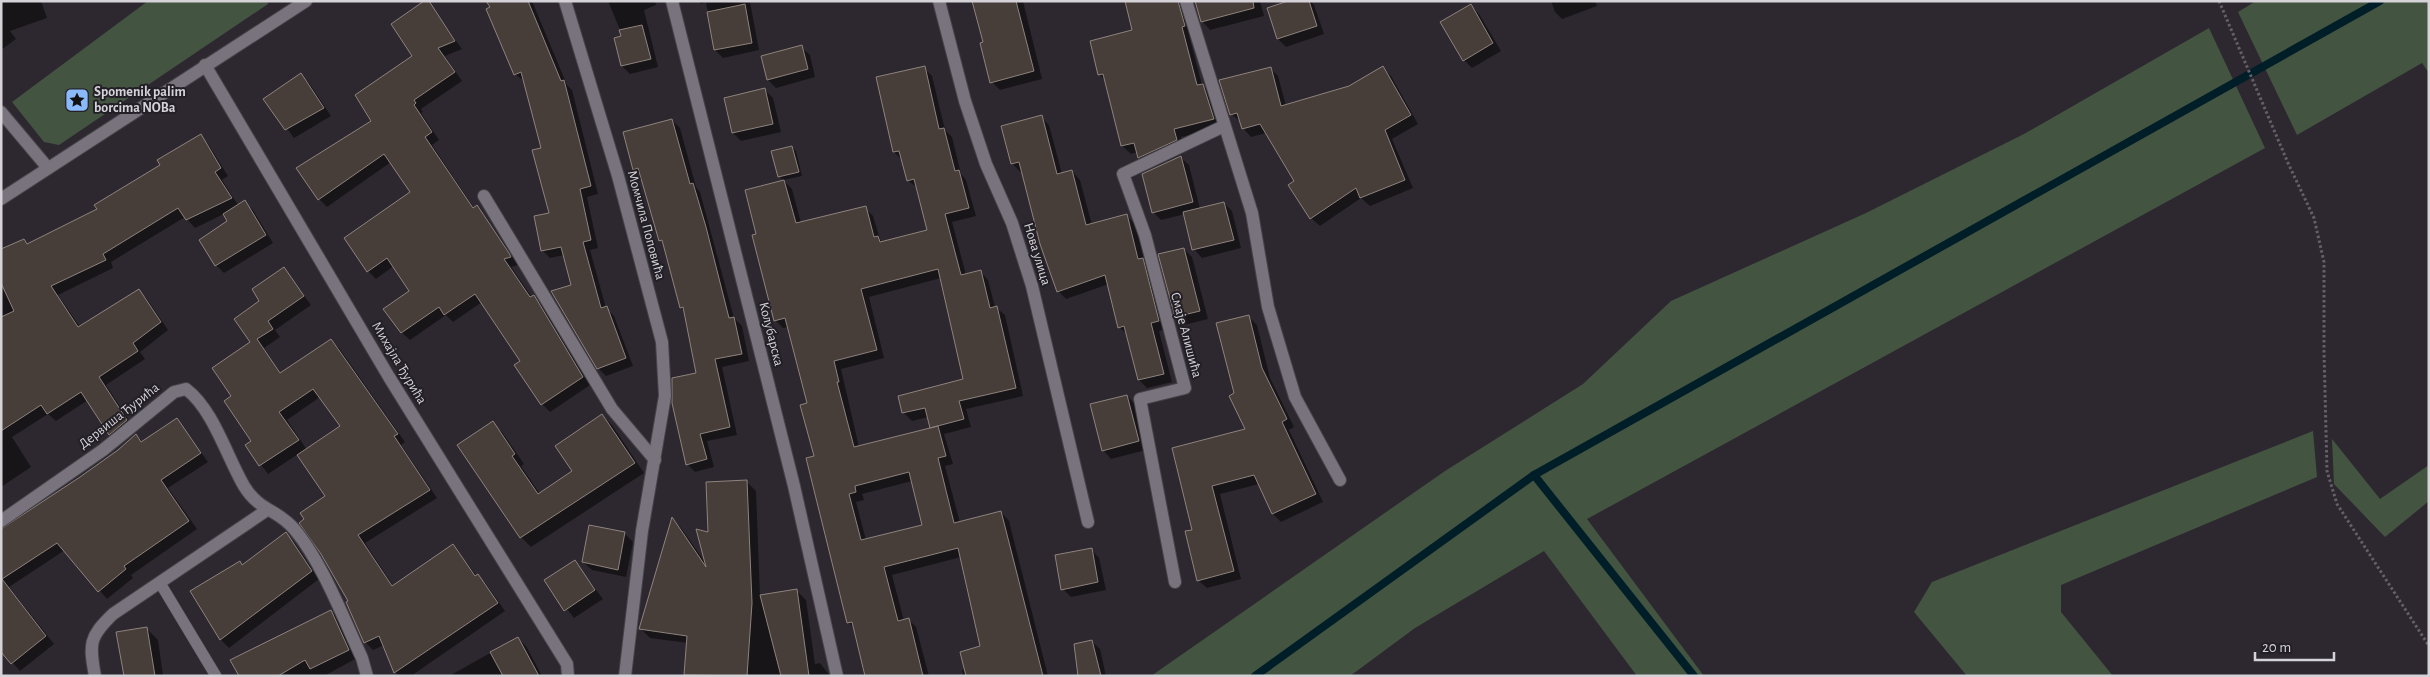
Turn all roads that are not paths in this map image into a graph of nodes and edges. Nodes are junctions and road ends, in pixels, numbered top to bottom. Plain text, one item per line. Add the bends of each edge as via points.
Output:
1 (306, 1) edge
2 (565, 1) edge
3 (672, 1) edge
4 (939, 1) edge
5 (1186, 1) edge
6 (205, 65) junction
7 (1, 112) edge
8 (1224, 126) junction
9 (48, 168) junction
10 (484, 196) dead end
11 (1, 199) edge
12 (655, 460) junction
13 (1340, 480) dead end
14 (267, 510) junction
15 (1, 522) edge
16 (1088, 522) dead end
17 (160, 582) junction
18 (1176, 582) dead end
19 (95, 676) edge
20 (216, 676) edge
21 (367, 676) edge
22 (568, 676) edge
23 (625, 676) edge
24 (838, 676) edge

1 - 6 street
2 - 12 street, Момчила Поповића via 618,176 662,342 665,396
3 - 24 street, Колубарска via 794,486
4 - 16 street, Нова улица via 965,100 983,155 1012,223 1032,286
5 - 8 street
6 - 9 street
6 - 22 street, Михајла Ђурића via 389,377 566,664
7 - 9 street
8 - 13 street via 1252,213 1268,307 1295,397
8 - 18 street, Смаје Алишића via 1123,174 1145,235 1185,388 1140,399
9 - 11 street
10 - 12 street via 612,409
12 - 23 street, Момчила Поповића via 642,532
14 - 15 street, Дервиша Ђурића via 257,504 245,487 205,410 186,389 174,392 103,450
14 - 17 street
14 - 21 street, Дервиша Ђурића via 285,519 310,552 362,658
17 - 19 street via 113,614 96,630 90,644
17 - 20 lane

